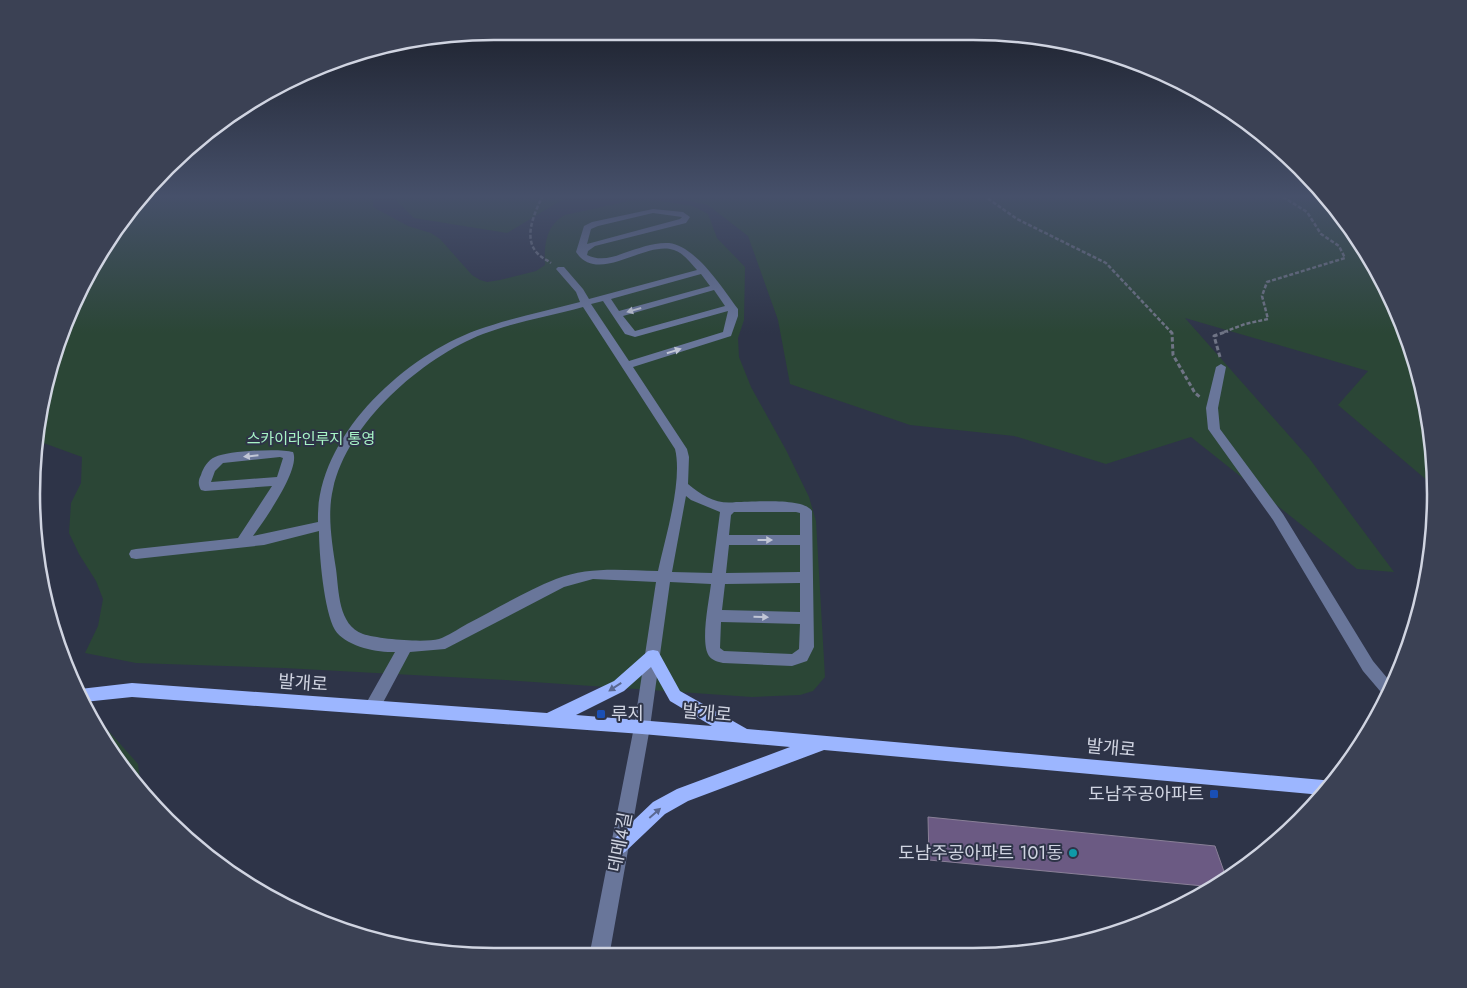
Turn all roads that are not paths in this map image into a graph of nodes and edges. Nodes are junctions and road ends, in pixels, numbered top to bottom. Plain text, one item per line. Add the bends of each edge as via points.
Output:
1 (583, 241) edge
2 (604, 241) edge
3 (582, 256) junction
4 (561, 269) road end
5 (702, 271) junction
6 (714, 287) junction
7 (605, 298) junction
8 (585, 302) junction
9 (732, 307) junction
10 (617, 315) junction
11 (627, 365) junction
12 (1221, 367) road end
13 (281, 481) junction
14 (682, 485) junction
15 (727, 510) junction
16 (324, 525) junction
17 (723, 540) junction
18 (807, 540) junction
19 (242, 543) junction
20 (136, 554) dead end
21 (664, 577) junction
22 (807, 577) junction
23 (719, 579) junction
24 (714, 616) junction
25 (807, 618) junction
26 (406, 646) junction
27 (652, 656) junction
28 (1384, 686) edge
29 (87, 695) edge
30 (372, 707) junction
31 (545, 721) junction
32 (642, 727) junction
33 (746, 737) junction
34 (820, 744) junction
35 (1320, 786) edge
36 (619, 846) junction
37 (601, 948) edge

1 - 3 street
2 - 3 street via 592,244
3 - 5 street via 598,262 658,247 673,247 684,250
4 - 8 street, 데메4길
5 - 6 street
5 - 7 street
6 - 9 street
6 -> 10 street
7 - 8 street
7 - 10 street
8 - 11 street, 데메4길
8 - 16 street via 467,338 435,354 396,384 368,412 345,444 327,487
9 - 10 street via 635,334 629,332
11 -> 9 street via 726,334 733,316
11 - 14 street, 데메4길 via 681,450
12 - 28 street via 1212,408 1214,429 1278,517 1368,666
13 -> 13 street via 289,459 286,453 216,460 204,485 210,488
13 - 19 street
14 - 15 street via 695,498
14 - 21 street, 데메4길
15 - 17 street
15 - 18 street via 803,508 807,516
16 - 19 street
16 - 26 street via 335,607 341,627 361,640
17 -> 18 street
17 - 23 street
18 - 22 street
19 - 20 street
21 - 23 street
21 - 26 street via 610,573 577,577 440,645
21 - 27 street, 데메4길
22 - 23 street
22 - 25 street
23 - 24 street
24 -> 25 street
24 - 25 street via 712,643 716,655 792,660 805,654
26 - 30 street
27 -> 31 main road via 619,686
27 - 32 street, 데메4길
27 - 33 main road via 676,696
29 - 30 main road, 발개로 via 132,690
30 - 31 main road, 발개로
31 - 32 main road, 발개로
32 - 33 main road, 발개로
32 - 36 street, 데메4길
33 - 34 main road, 발개로
34 - 35 main road, 발개로
36 -> 34 main road via 659,808 683,795
36 - 37 street, 데메4길

